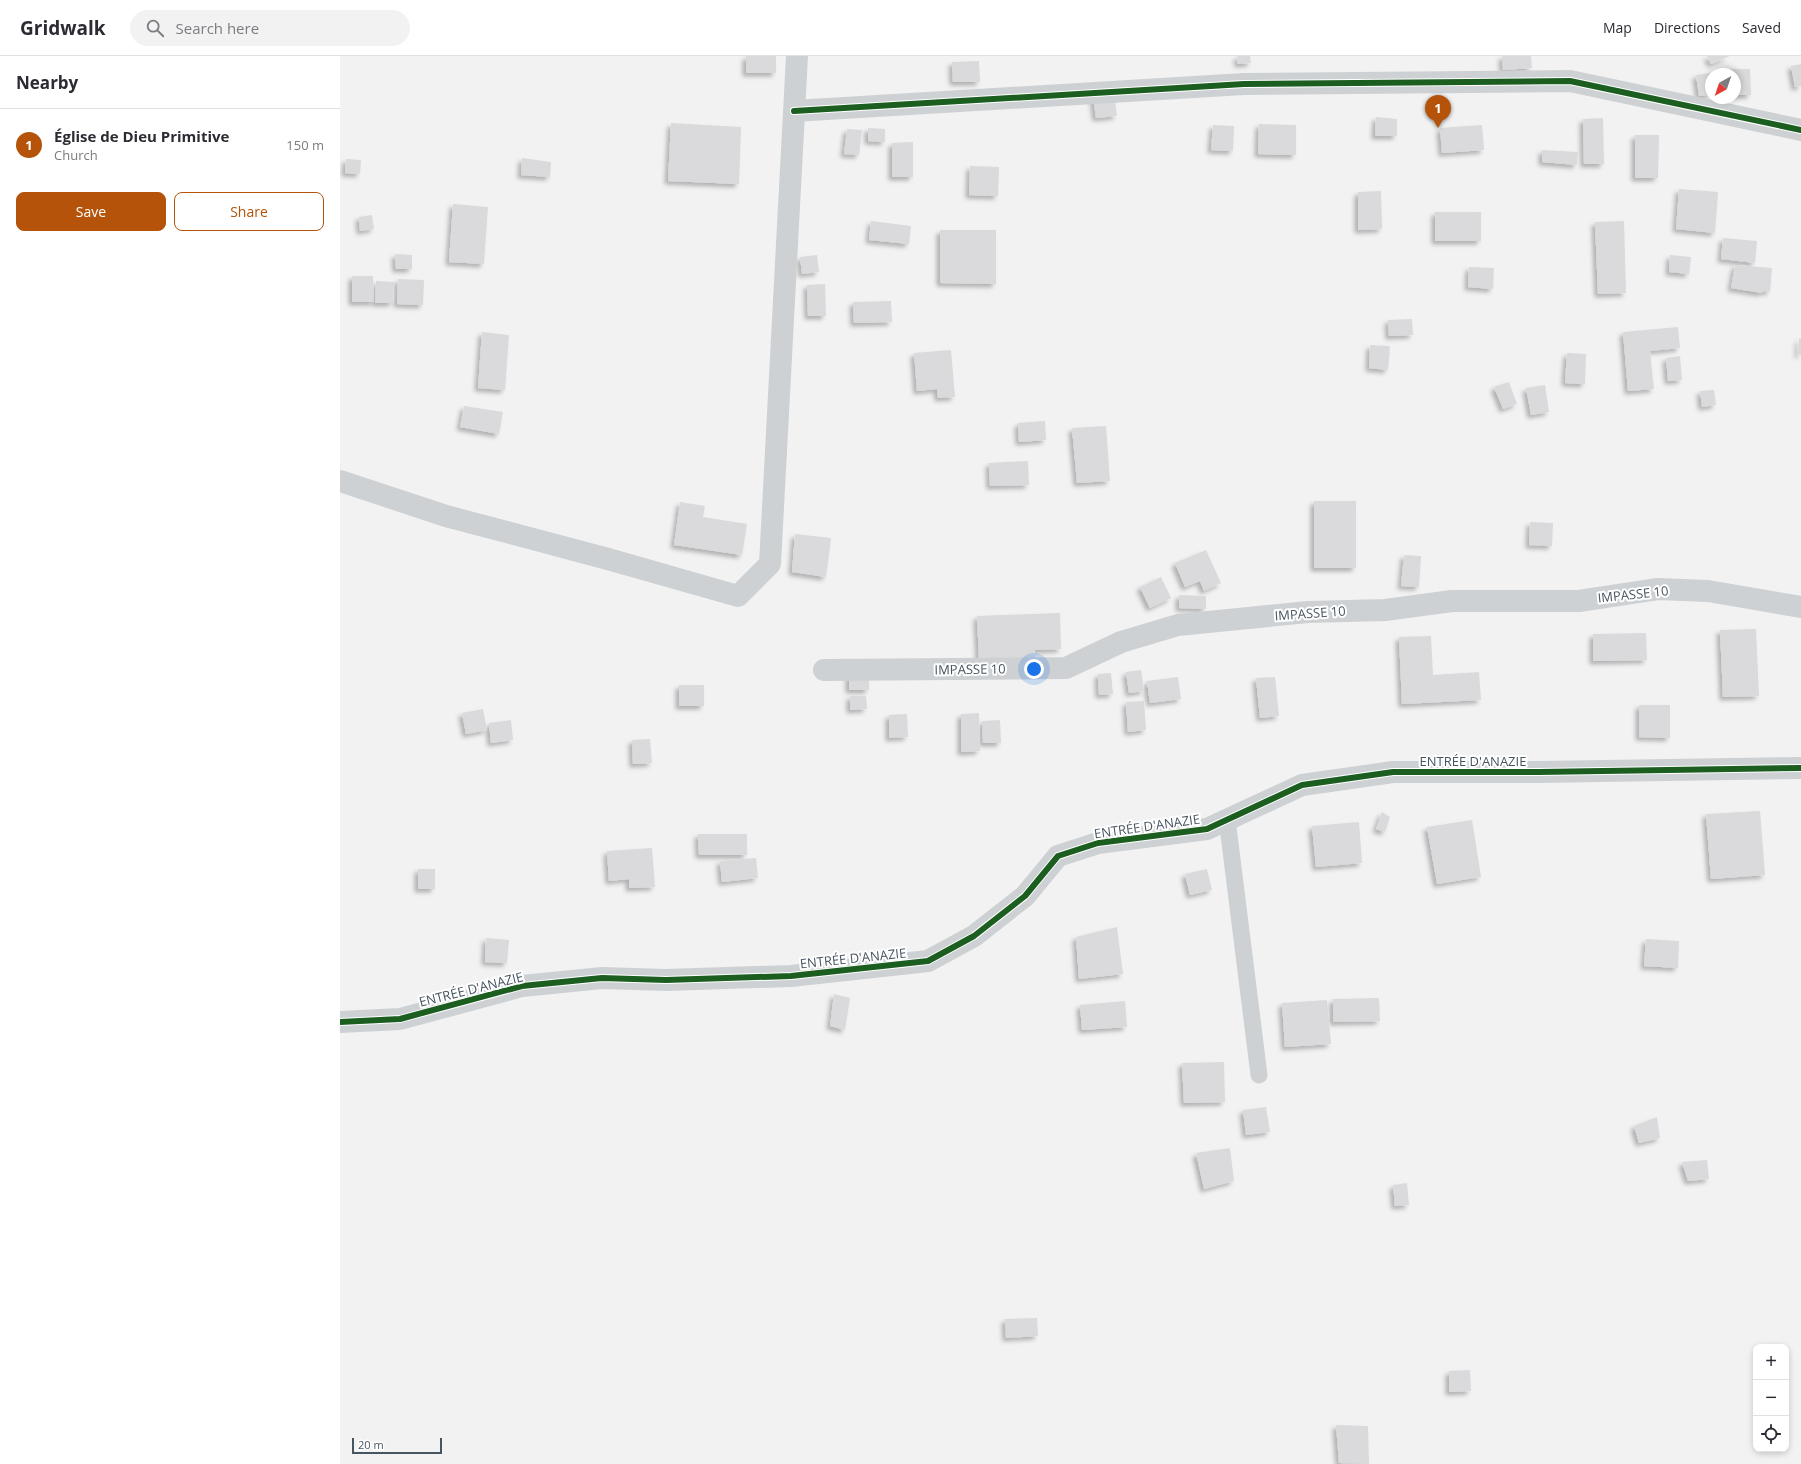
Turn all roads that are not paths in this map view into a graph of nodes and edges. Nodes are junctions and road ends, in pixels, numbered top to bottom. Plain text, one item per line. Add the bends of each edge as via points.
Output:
1 (797, 56) edge
2 (794, 111) junction
3 (1801, 130) edge
4 (340, 481) edge
5 (1801, 608) edge
6 (824, 670) dead end
7 (1801, 768) edge
8 (1227, 819) junction
9 (340, 1022) edge
10 (1259, 1075) dead end

1 - 2 street
2 - 3 street via 1244,84 1570,81
2 - 4 street via 770,564 738,596 446,516
5 - 6 street, IMPASSE 10 via 1708,591 1658,589 1579,601 1452,601 1385,610 1308,612 1178,625 1121,642 1066,668
7 - 8 street, ENTRÉE D'ANAZIE via 1393,772 1302,785
8 - 9 street, ENTRÉE D'ANAZIE via 1207,829 1098,843 1058,856 1025,896 974,936 928,961 791,976 666,980 602,978 522,986 400,1019
8 - 10 lane

